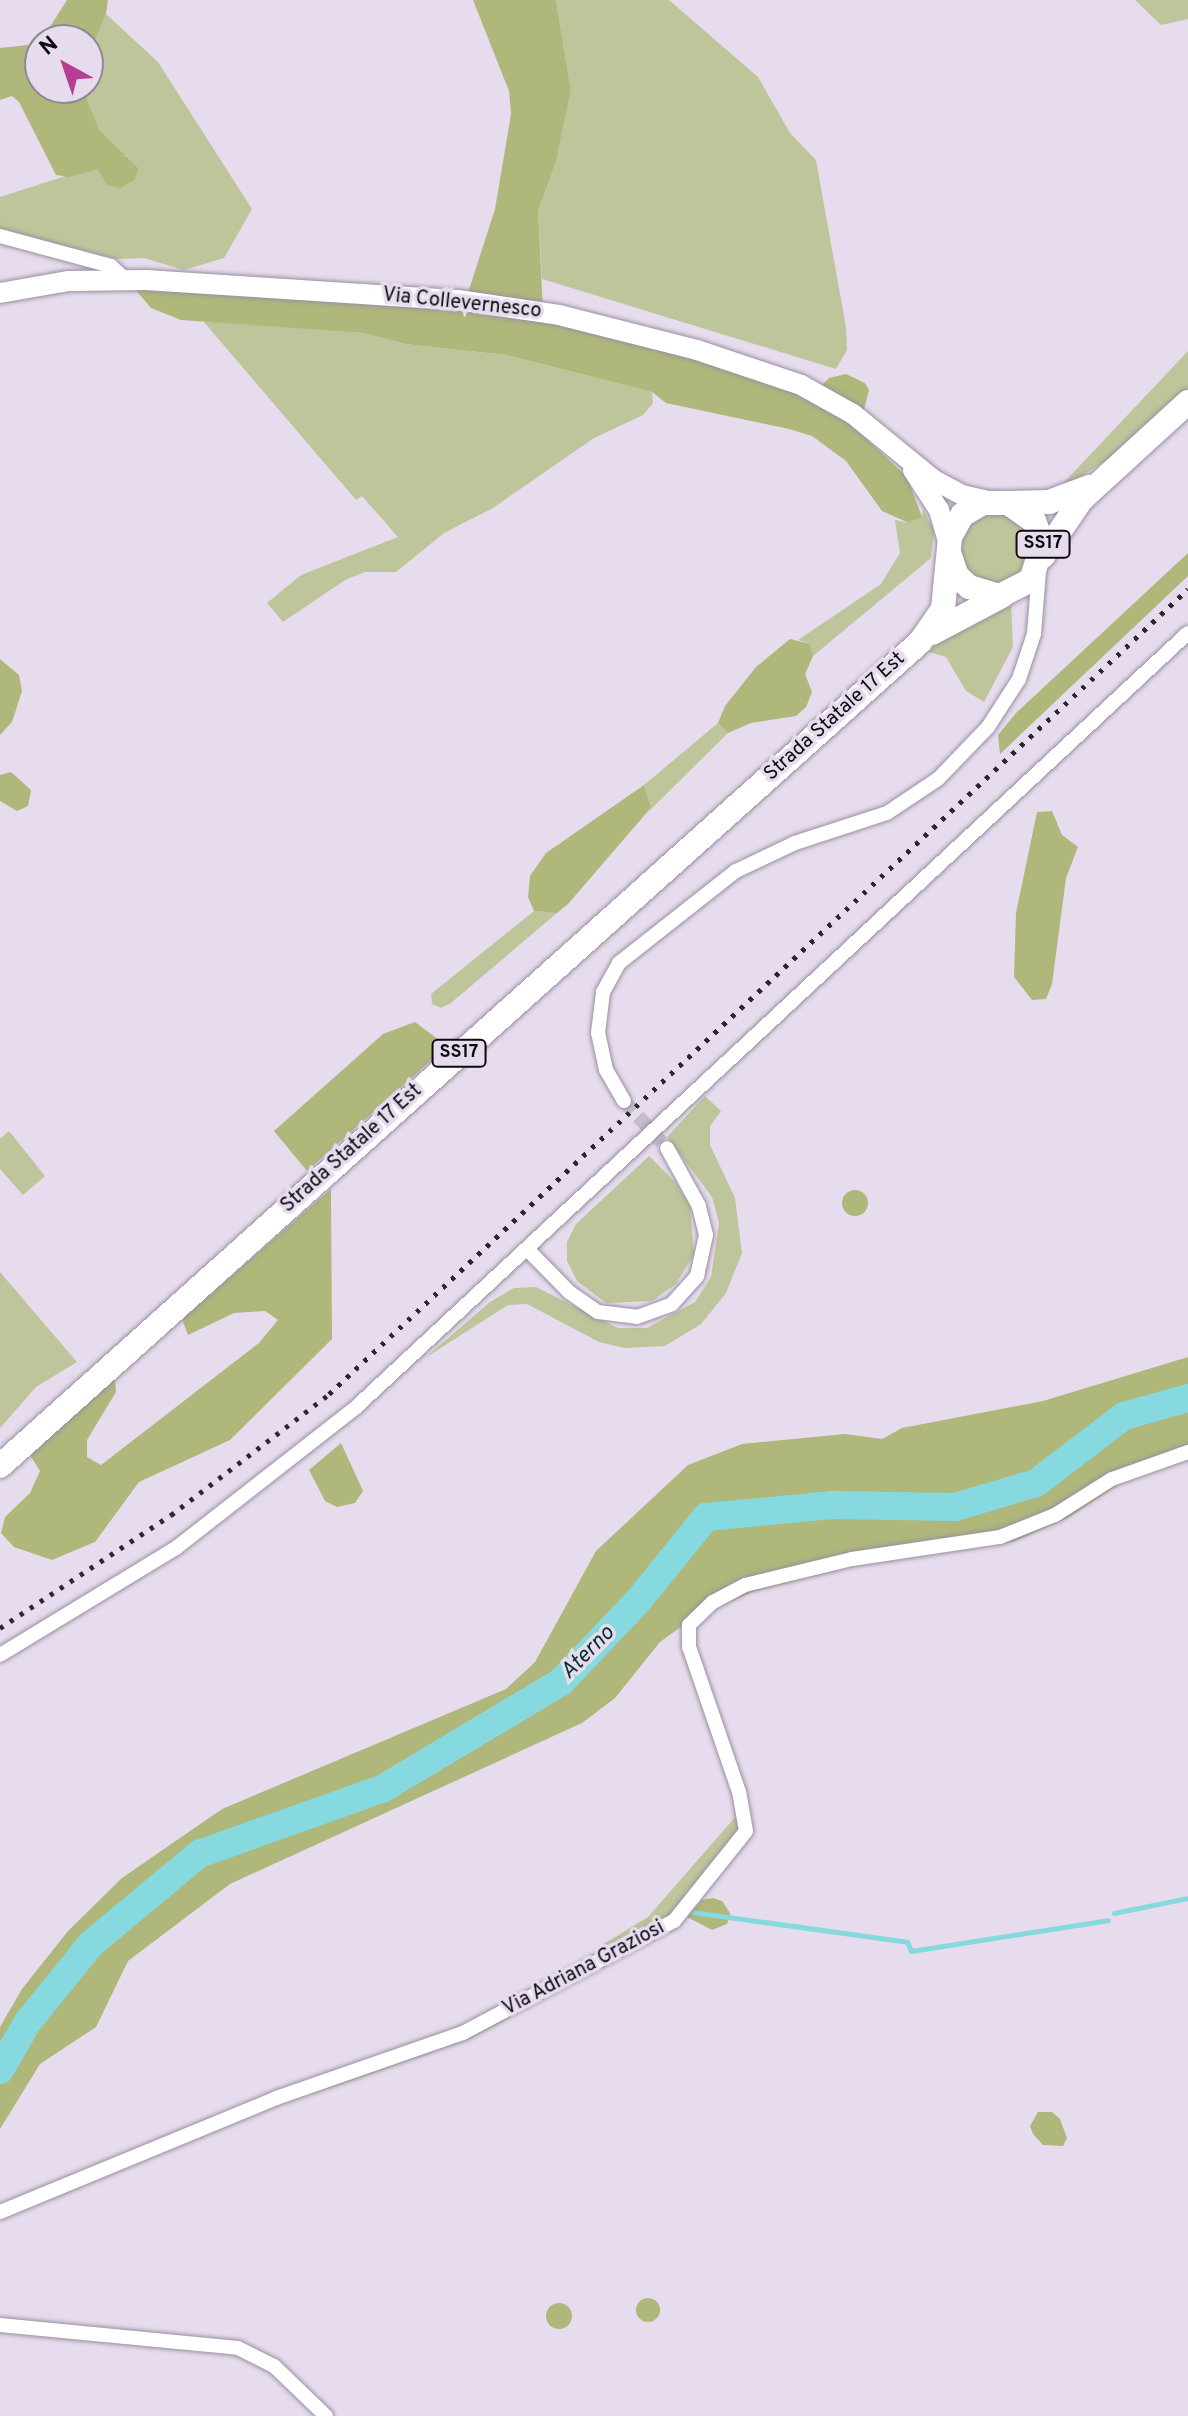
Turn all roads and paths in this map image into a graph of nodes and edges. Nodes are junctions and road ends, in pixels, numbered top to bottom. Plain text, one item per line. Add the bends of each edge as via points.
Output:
1 (0, 236) edge
2 (125, 279) junction
3 (0, 293) edge
4 (1188, 402) edge
5 (894, 449) junction
6 (1105, 477) junction
7 (1000, 502) junction
8 (949, 549) junction
9 (1040, 563) junction
10 (1010, 594) junction
11 (1035, 627) junction
12 (1188, 633) edge
13 (920, 642) junction
14 (624, 1101) tunnel mouth
15 (667, 1148) tunnel mouth
16 (528, 1250) junction
17 (1188, 1452) edge
18 (0, 1466) edge
19 (0, 1655) edge
20 (0, 2212) edge
21 (0, 2325) edge
22 (326, 2416) edge

1 - 2 street via 111,266
2 - 3 street, Via Collevernesco via 53,283
2 - 5 street, Via Collevernesco via 458,300 590,322 786,379 846,410
4 - 6 main road, SS17
5 - 7 street, Via Collevernesco via 954,491
5 - 8 street, Via Collevernesco via 935,502
6 - 7 main road, SS17 via 1058,500
6 - 9 main road, SS17 via 1065,518
7 - 8 main road, SS17 via 962,515
7 - 9 main road, SS17 via 1034,521 1043,543
8 - 10 main road via 957,576 969,587 983,594
8 - 13 main road, Strada Statale 17 Est / SS17 via 943,609
9 - 10 main road, SS17
9 - 11 street
10 - 11 street via 1026,601
10 - 13 main road, Strada Statale 17 Est / SS17
11 - 14 street via 1025,666 999,710 927,788 879,817 795,843 736,871 625,956 603,992 598,1024 606,1070
12 - 16 street
13 - 18 main road, Strada Statale 17 Est / SS17
15 - 16 street via 699,1206 706,1235 697,1276 672,1304 637,1317 598,1312
16 - 19 street via 354,1409 246,1497 144,1569
17 - 20 street, Via Adriana Graziosi via 1112,1479 1055,1515 1000,1537 852,1559 745,1585 713,1602 689,1625 689,1647 739,1792 746,1831 674,1921 463,2033 262,2103
21 - 22 street via 238,2348 283,2374

